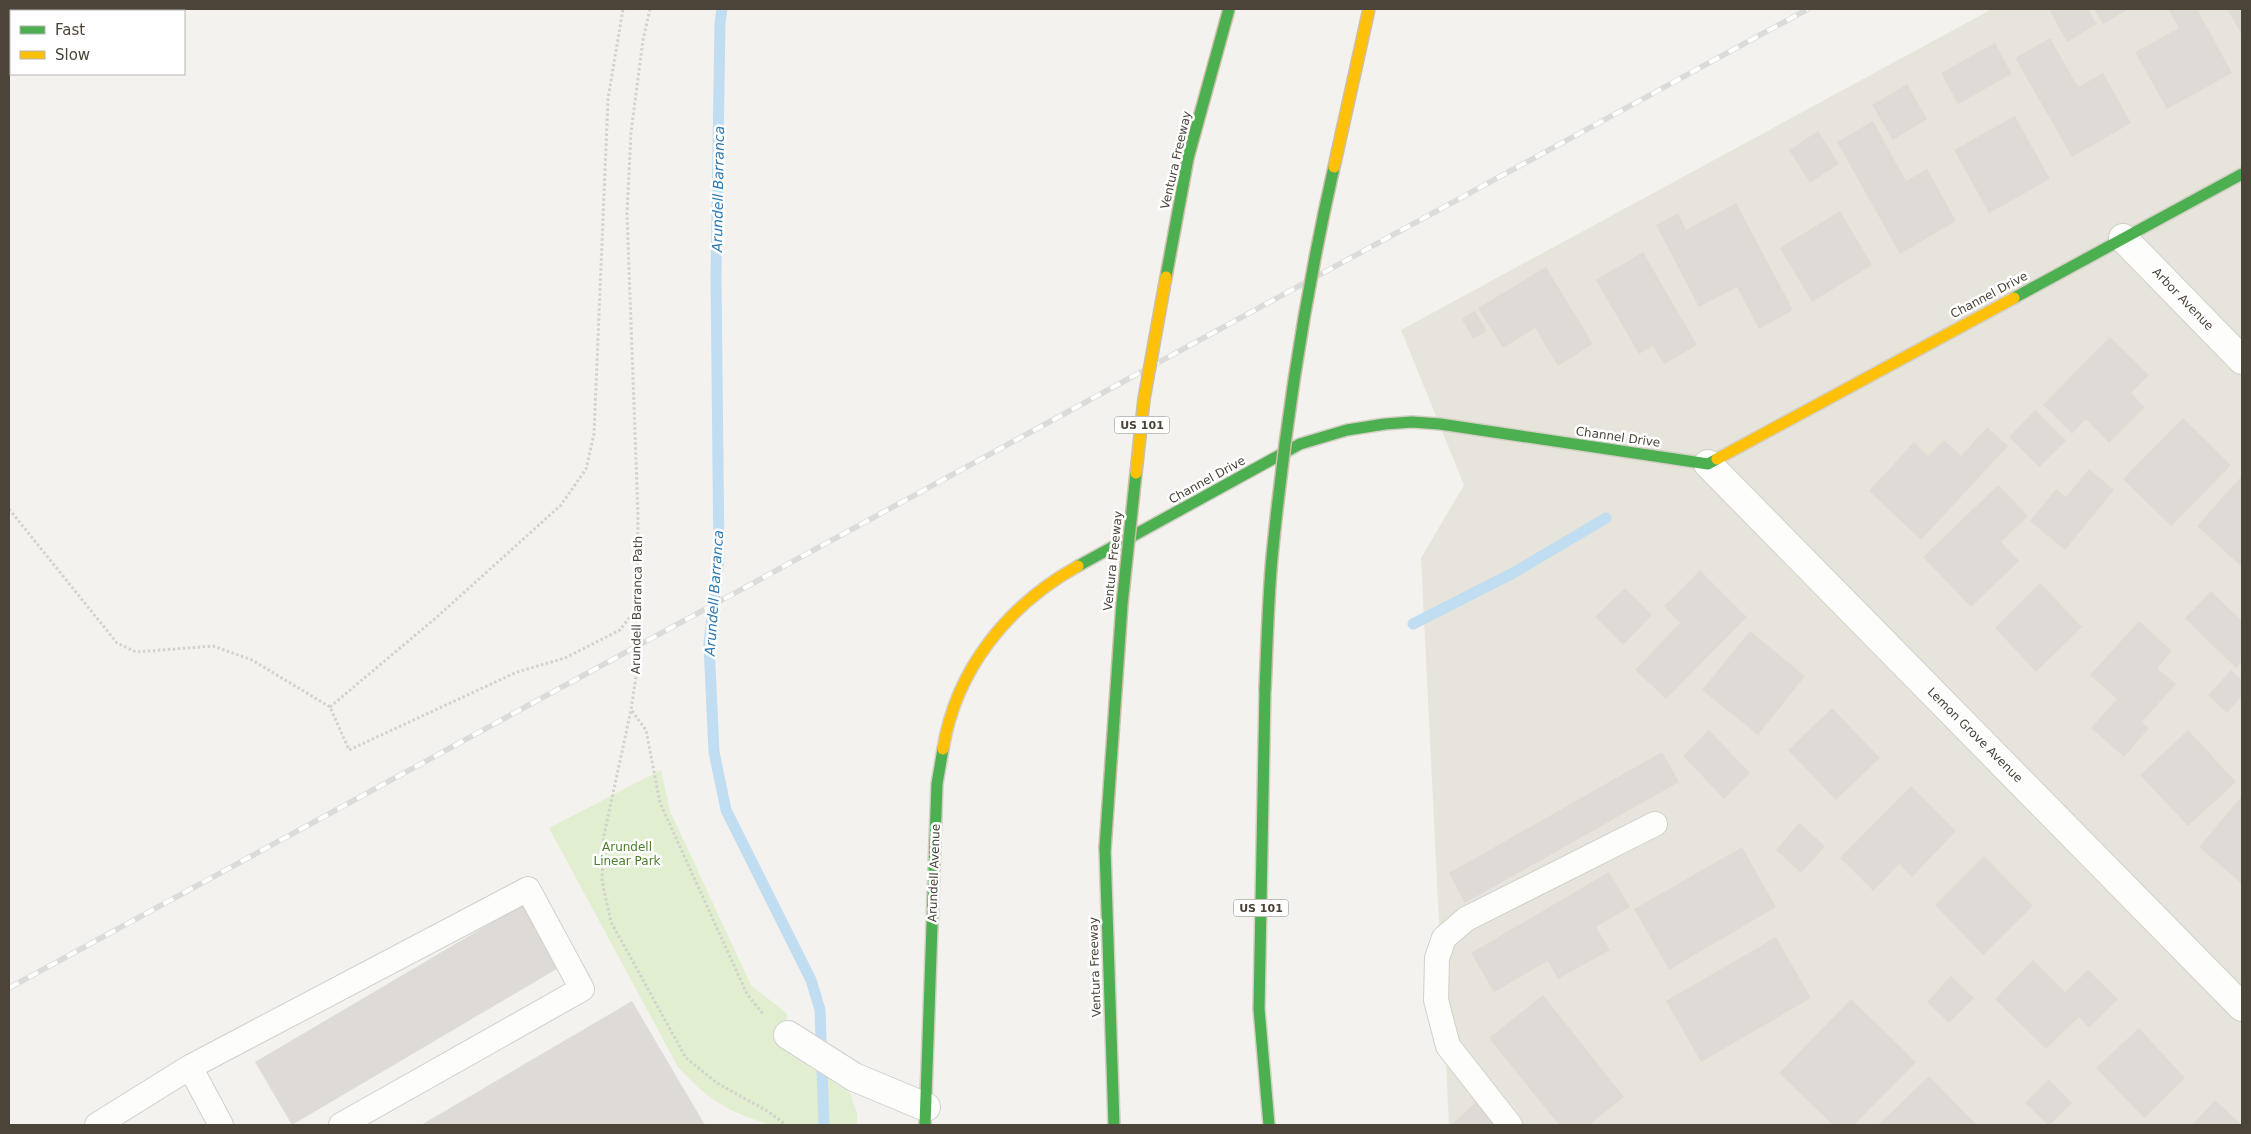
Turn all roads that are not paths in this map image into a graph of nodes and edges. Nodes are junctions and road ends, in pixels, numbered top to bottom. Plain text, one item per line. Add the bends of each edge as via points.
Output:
1 (1228, 9) edge
2 (1369, 9) edge
3 (2242, 174) edge
4 (2123, 238) junction
5 (2242, 360) edge
6 (1708, 464) junction
7 (983, 648) joint
8 (1655, 824) dead end
9 (2242, 1007) edge
10 (788, 1034) road end
11 (190, 1067) junction
12 (925, 1116) edge
13 (97, 1125) edge
14 (221, 1125) edge
15 (341, 1125) edge
16 (1114, 1125) edge
17 (1269, 1125) edge
18 (1510, 1125) edge

1 - 16 main road, Ventura Freeway / US 101, bridge via 1188,158 1144,399 1122,604 1105,849
2 - 17 main road, US 101, bridge via 1322,219 1295,368 1272,558 1265,690 1259,1009
3 - 4 main road, Channel Drive
4 - 5 street, Arbor Avenue
4 - 6 main road, Channel Drive
6 - 7 main road, Channel Drive via 1440,424 1412,422 1347,430 1300,444 1060,576 1019,608
6 - 9 street, Lemon Grove Avenue
7 - 12 main road, Arundell Avenue via 962,688 946,731 937,784
8 - 18 lane via 1466,919 1444,938 1437,958 1436,1000 1448,1046
10 - 12 street, Arundell Avenue via 854,1077
11 - 13 lane
11 - 14 lane
11 - 15 lane via 528,888 582,990

